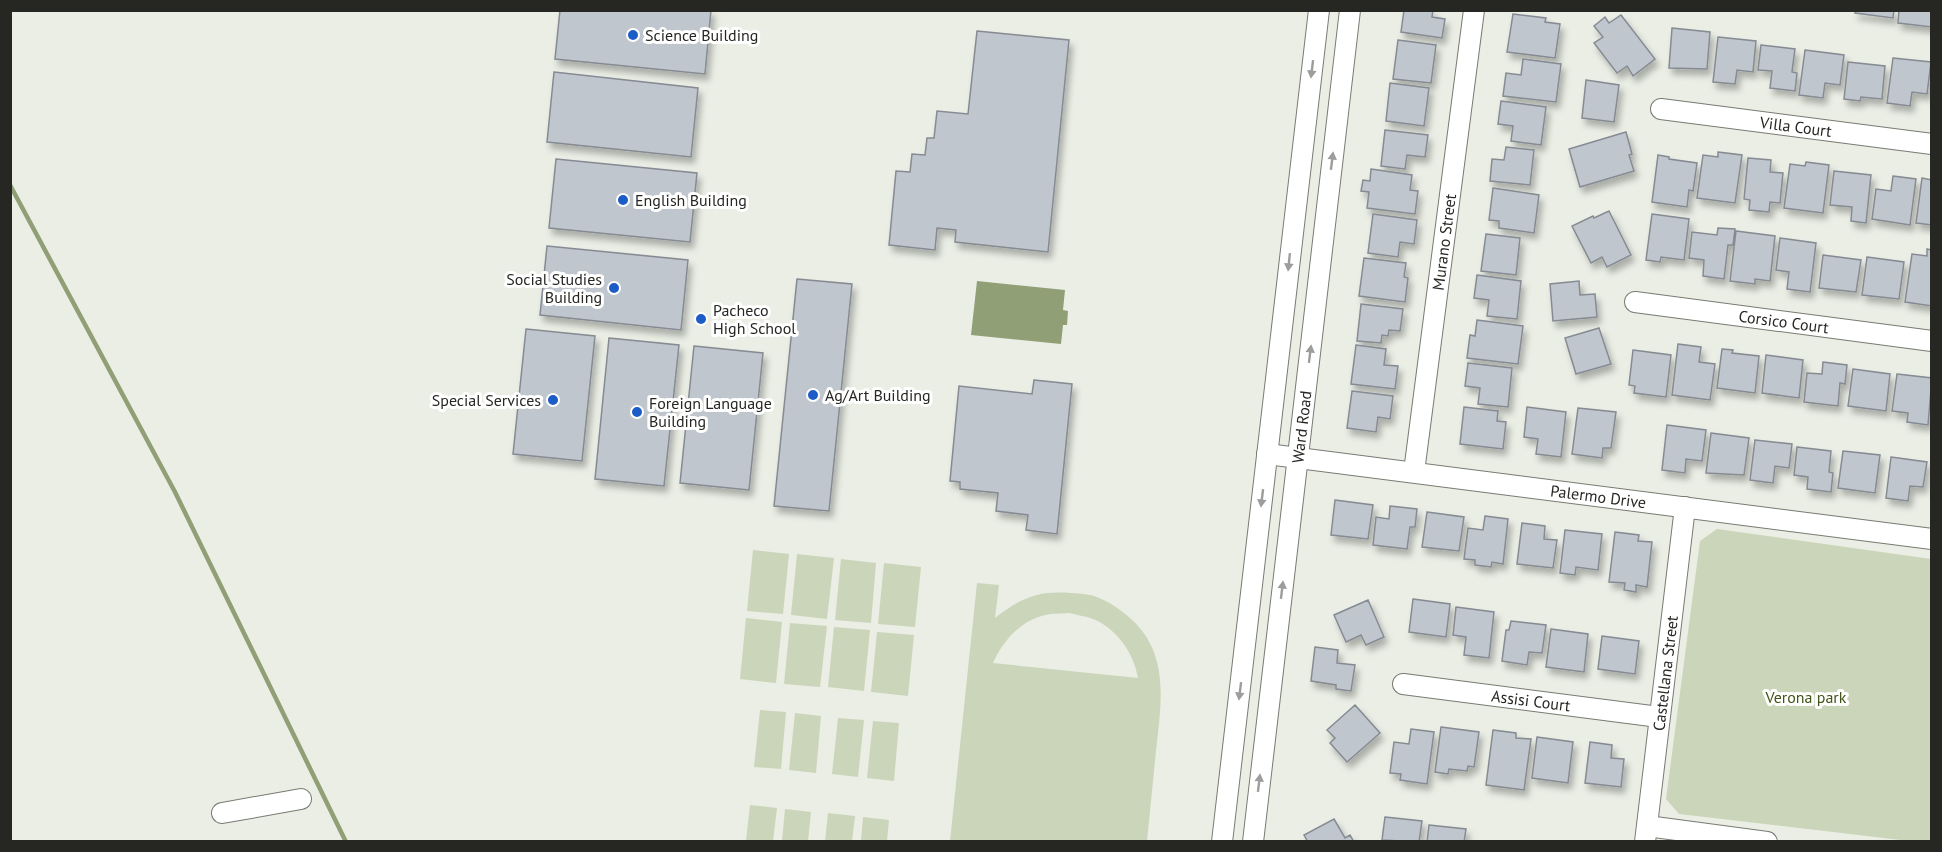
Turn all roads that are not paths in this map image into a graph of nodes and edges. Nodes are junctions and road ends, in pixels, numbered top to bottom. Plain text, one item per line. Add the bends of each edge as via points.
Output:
1 (1319, 10) edge
2 (1350, 10) edge
3 (1474, 10) edge
4 (1661, 109) dead end
5 (1932, 144) edge
6 (1635, 302) dead end
7 (1932, 341) edge
8 (1267, 454) junction
9 (1298, 457) junction
10 (1414, 472) junction
11 (1685, 507) junction
12 (1932, 539) edge
13 (1402, 684) dead end
14 (1659, 717) junction
15 (301, 799) dead end
16 (222, 813) dead end
17 (1646, 834) edge
18 (1222, 842) edge
19 (1253, 842) edge
20 (1767, 842) edge

1 -> 8 street, Ward Road
9 -> 2 street, Ward Road
3 - 10 street, Murano Street
4 - 5 street, Villa Court
6 - 7 street, Corsico Court
8 - 9 street, Palermo Drive
8 -> 18 street, Ward Road
9 - 10 street, Palermo Drive
19 -> 9 street, Ward Road
10 - 11 street, Palermo Drive
11 - 12 street, Palermo Drive
11 - 14 street, Castellana Street
13 - 14 street, Assisi Court
14 - 17 street, Castellana Street
15 - 16 street
17 - 20 street

